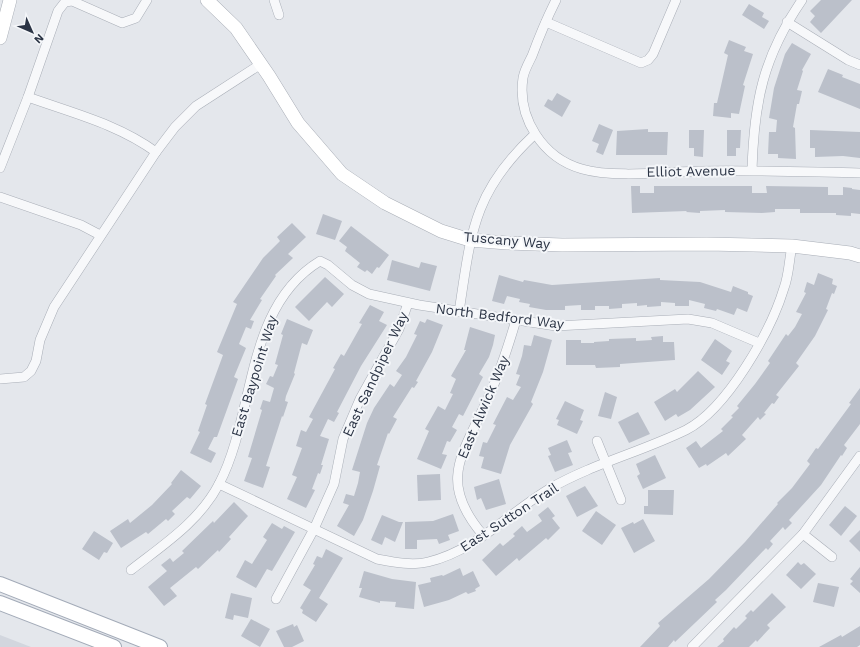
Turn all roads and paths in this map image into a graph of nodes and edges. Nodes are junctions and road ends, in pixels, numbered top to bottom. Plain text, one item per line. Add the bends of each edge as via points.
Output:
1 (10, 0) edge
2 (147, 0) edge
3 (207, 0) edge
4 (274, 0) edge
5 (556, 0) edge
6 (676, 0) edge
7 (802, 0) edge
8 (279, 16) dead end
9 (546, 22) junction
10 (787, 22) junction
11 (0, 38) edge
12 (261, 64) junction
13 (860, 65) edge
14 (28, 97) junction
15 (534, 135) junction
16 (156, 152) junction
17 (0, 168) edge
18 (752, 170) junction
19 (860, 173) edge
20 (0, 197) edge
21 (100, 235) junction
22 (470, 240) junction
23 (792, 246) junction
24 (860, 256) edge
25 (320, 261) joint
26 (408, 303) junction
27 (459, 312) junction
28 (516, 320) junction
29 (759, 343) junction
30 (0, 379) edge
31 (597, 441) dead end
32 (860, 456) edge
33 (606, 463) junction
34 (219, 484) junction
35 (621, 500) dead end
36 (314, 529) junction
37 (803, 534) junction
38 (483, 535) junction
39 (832, 557) dead end
40 (131, 570) dead end
41 (0, 584) edge
42 (276, 599) dead end
43 (0, 603) edge
44 (114, 647) edge
45 (160, 647) edge
46 (692, 647) edge

1 - 11 street
2 - 14 street via 136,18 122,23 72,1 65,2 58,11
3 - 12 street, Tuscany Way via 236,28
4 - 8 street
5 - 9 street
6 - 9 street via 652,54 648,60 641,63
7 - 10 street
9 - 15 street via 523,77 523,101
10 - 13 street
10 - 18 street via 773,49 756,106
12 - 16 street via 196,106 175,127
12 - 22 street, Tuscany Way via 298,123 342,174 384,204 441,231
14 - 16 street via 114,127
14 - 17 street
15 - 18 street, Elliot Avenue via 561,159 582,169 608,173
15 - 22 street via 503,167 490,187 479,210
16 - 21 street
18 - 19 street, Elliot Avenue
20 - 21 street via 81,225
21 - 30 street via 54,306 31,371 24,378
22 - 23 street, Tuscany Way via 562,245
22 - 27 street
23 - 24 street, Tuscany Way
23 - 29 street, East Sutton Trail via 785,287 774,316
25 - 26 street, North Bedford Way via 352,285 369,294
25 - 34 street, East Baypoint Way via 305,270 287,290 270,316 230,455
26 - 27 street, North Bedford Way
26 - 36 street, East Sandpiper Way via 399,329 360,399 343,439 334,484
27 - 28 street, North Bedford Way
28 - 29 street, North Bedford Way via 556,326 688,319 712,323
28 - 38 street, East Alwick Way via 504,361 458,466 459,494 470,520
29 - 33 street, East Sutton Trail via 729,390 708,413 687,429
31 - 33 street
32 - 37 street
33 - 35 street
33 - 38 street, East Sutton Trail via 550,488
34 - 36 street, East Sutton Trail
34 - 40 street, East Baypoint Way via 192,522
36 - 38 street, East Sutton Trail via 377,559 402,563 427,562 462,551
36 - 42 street, East Sandpiper Way
37 - 39 street
37 - 46 street
41 - 45 main road
43 - 44 main road

